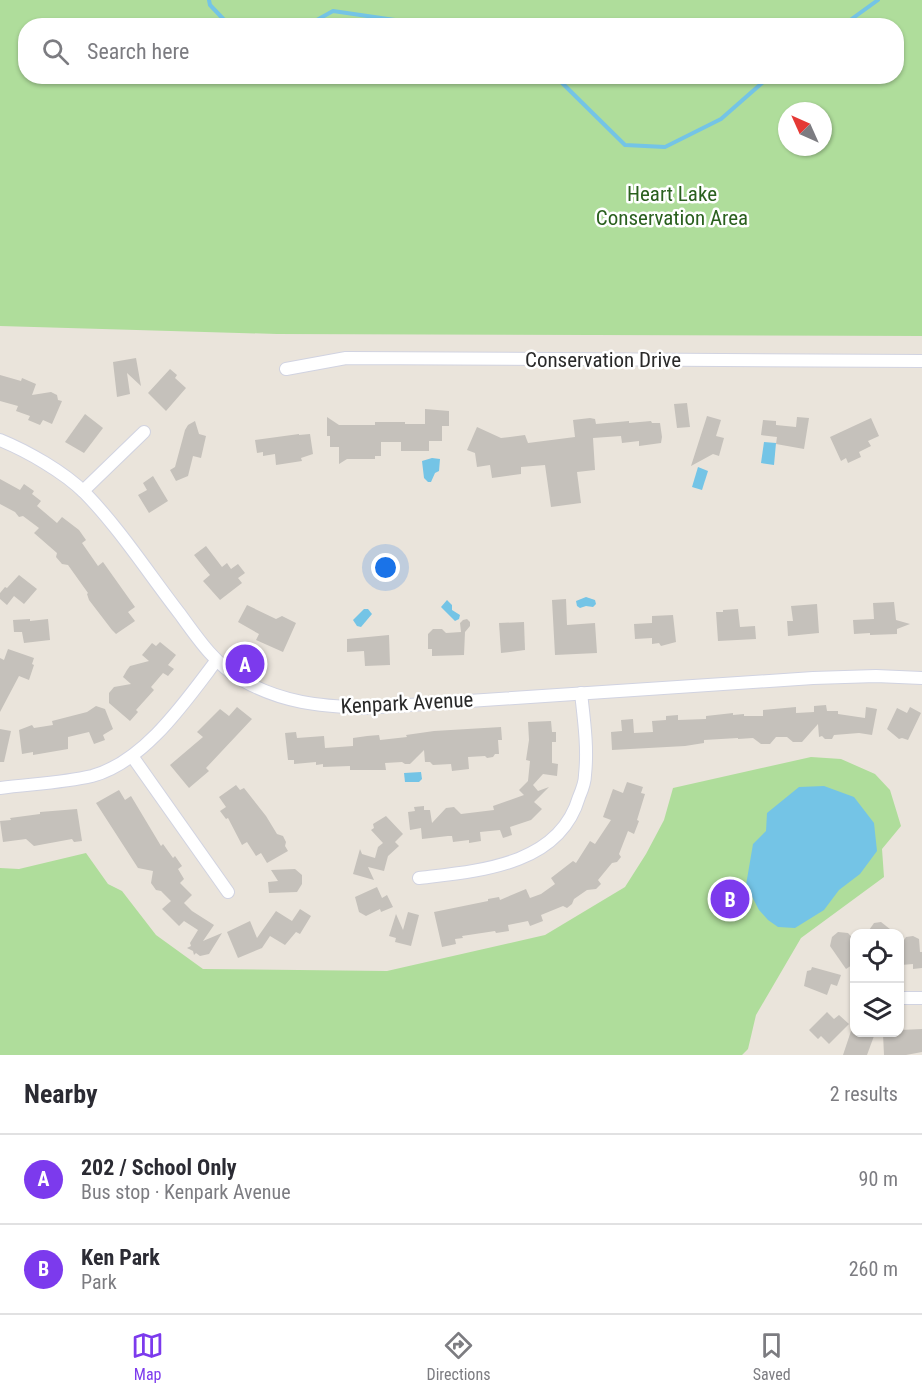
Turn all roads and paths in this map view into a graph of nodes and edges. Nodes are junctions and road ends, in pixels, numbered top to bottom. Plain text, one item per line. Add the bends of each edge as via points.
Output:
1 (922, 361) edge
2 (286, 369) dead end
3 (144, 432) dead end
4 (0, 440) edge
5 (83, 491) junction
6 (216, 661) junction
7 (922, 678) edge
8 (581, 693) junction
9 (132, 756) junction
10 (0, 788) edge
11 (419, 878) dead end
12 (228, 892) dead end
13 (904, 998) edge
14 (922, 998) edge

1 - 2 street, Conservation Drive via 346,358
3 - 5 street
4 - 5 street, Kenpark Avenue via 41,461
5 - 6 street, Kenpark Avenue
6 - 8 street, Kenpark Avenue via 260,688 320,706 364,708
6 - 9 street via 186,700
7 - 8 street, Kenpark Avenue via 813,678
8 - 11 street via 585,778 576,809 560,832 538,851 502,866
9 - 10 street via 93,776
9 - 12 street
13 - 14 street

